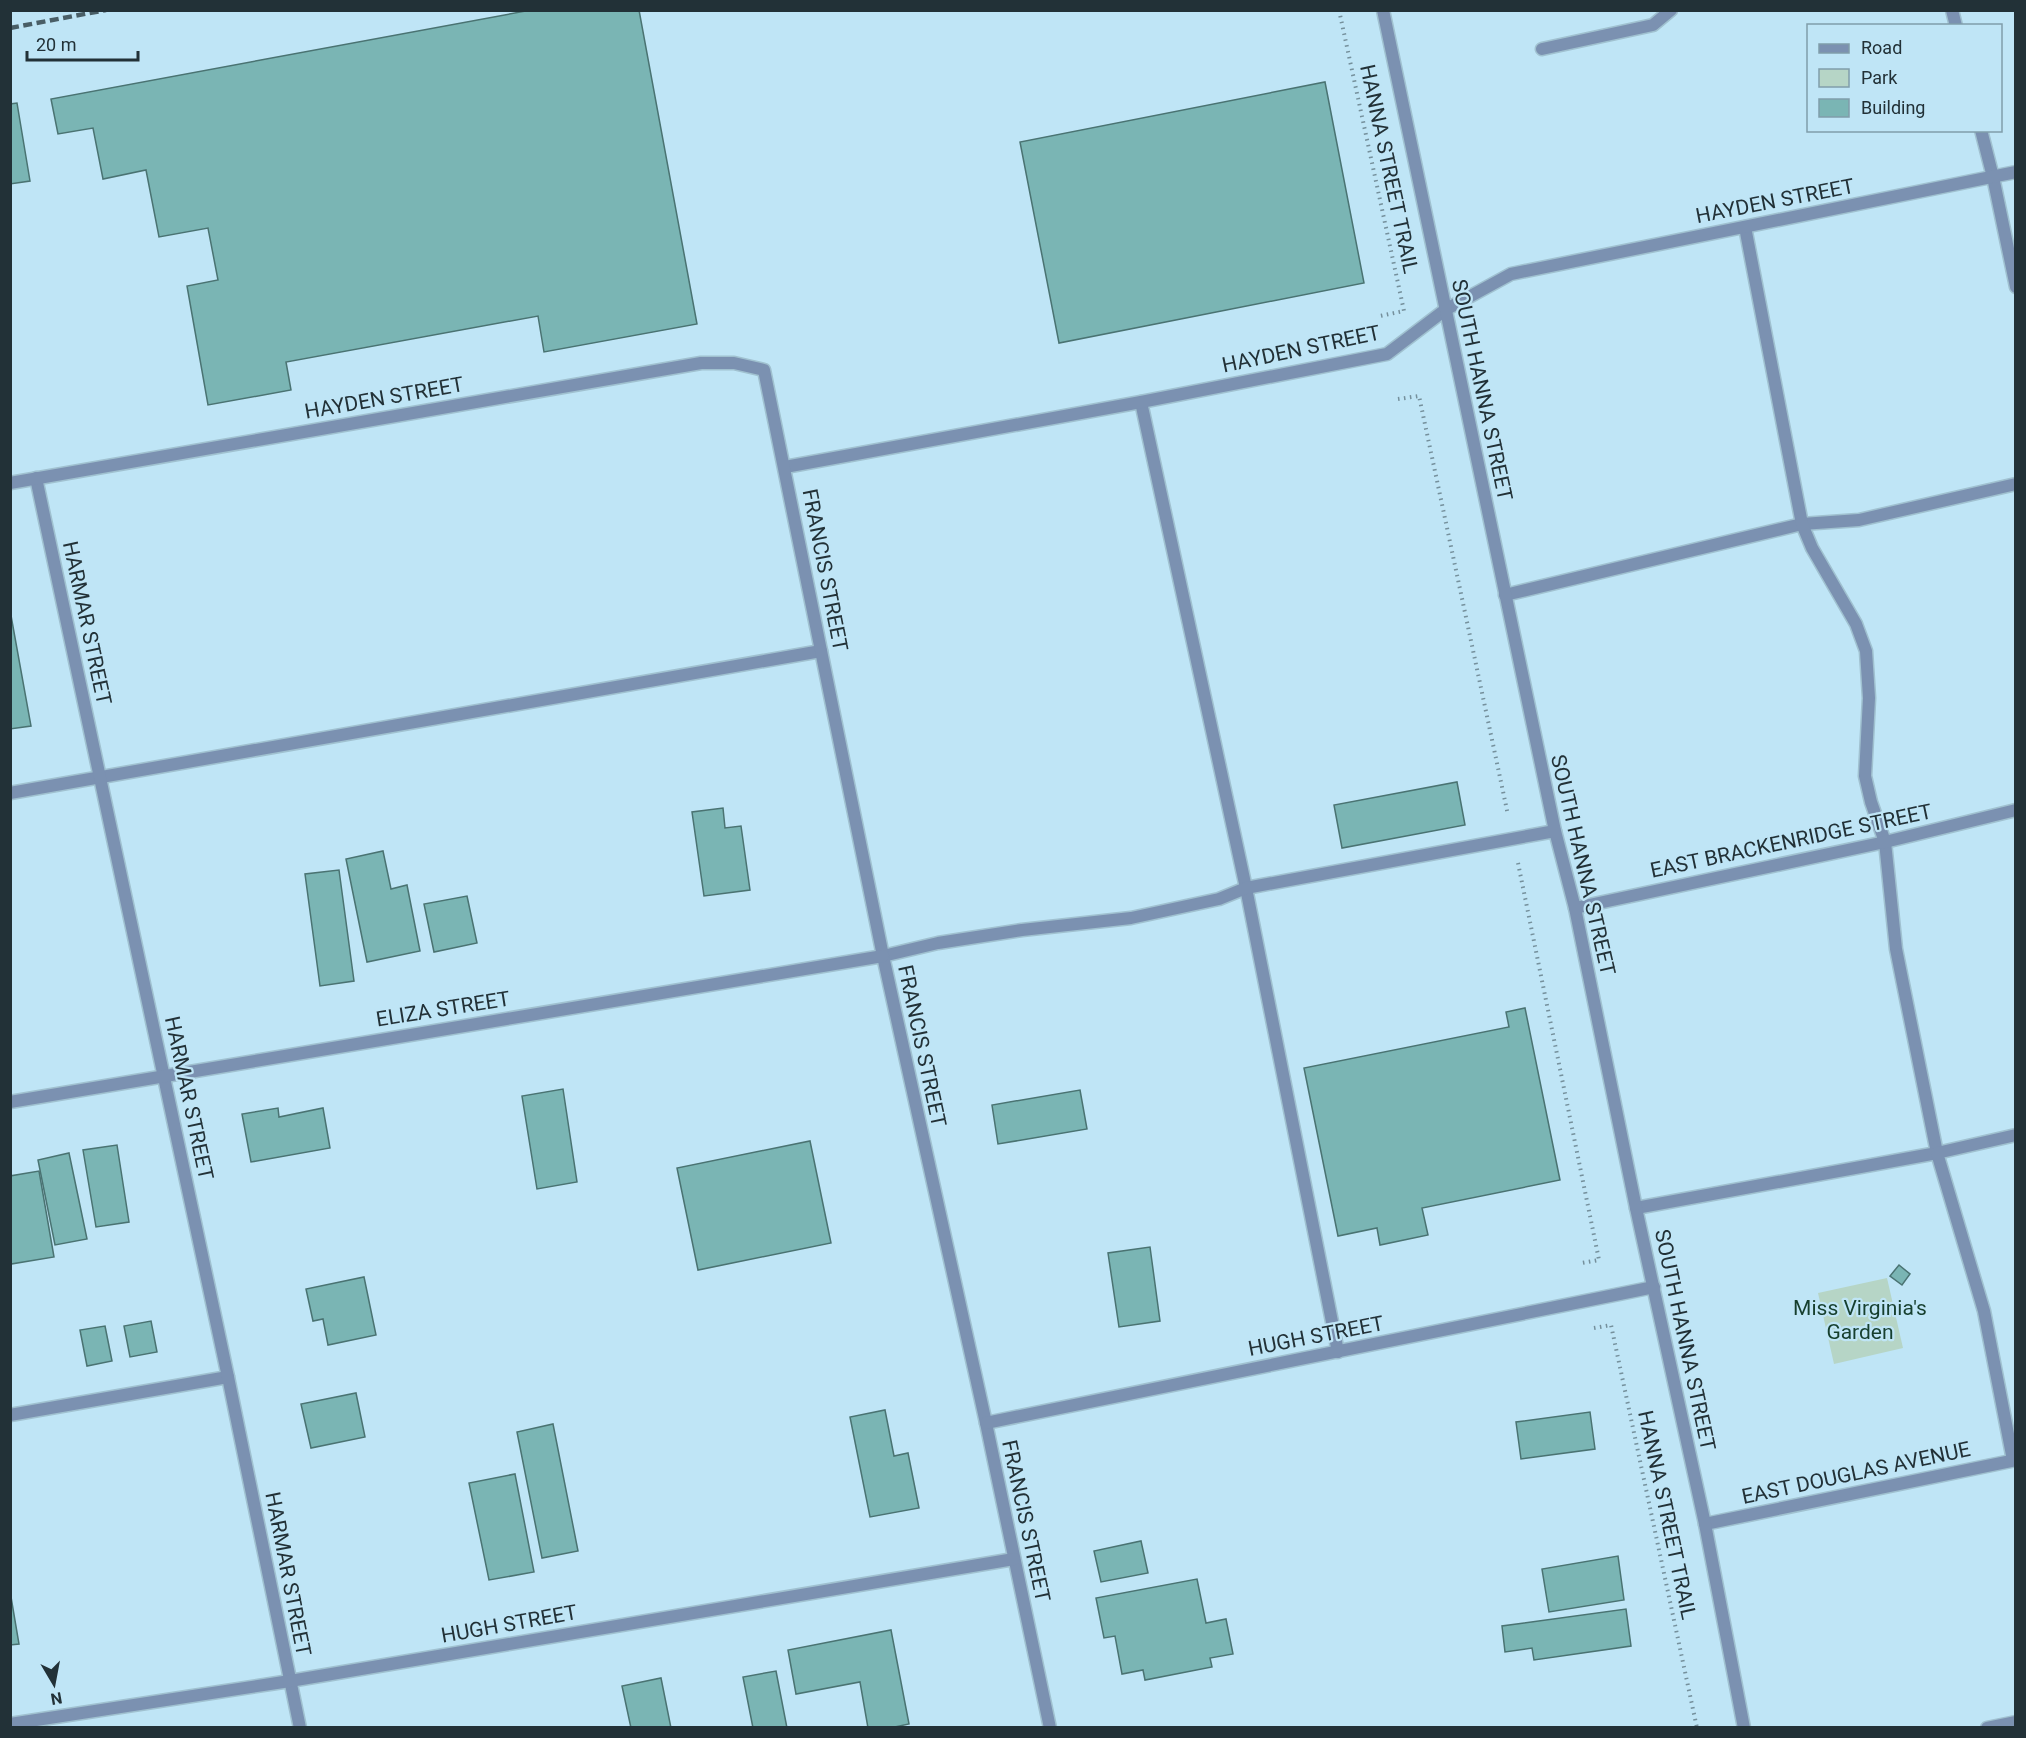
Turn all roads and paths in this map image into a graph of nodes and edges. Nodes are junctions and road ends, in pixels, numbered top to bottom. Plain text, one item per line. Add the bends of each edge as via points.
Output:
1 (1339, 10) edge
2 (1383, 10) edge
3 (1671, 10) edge
4 (1542, 49) dead end
5 (1982, 132) edge
6 (2016, 172) edge
7 (1993, 177) junction
8 (1745, 227) junction
9 (2016, 287) edge
10 (1445, 310) junction
11 (1380, 316) dead end
12 (764, 370) joint
13 (1141, 402) junction
14 (785, 467) junction
15 (36, 478) junction
16 (10, 483) edge
17 (2016, 484) edge
18 (1802, 524) junction
19 (1505, 595) junction
20 (821, 651) junction
21 (100, 778) junction
22 (10, 793) edge
23 (2016, 810) edge
24 (1555, 831) junction
25 (1884, 842) junction
26 (1246, 888) junction
27 (1575, 908) junction
28 (883, 956) junction
29 (164, 1076) junction
30 (10, 1102) edge
31 (2016, 1135) edge
32 (1937, 1153) junction
33 (1636, 1208) junction
34 (1654, 1287) junction
35 (1594, 1328) dead end
36 (1338, 1352) junction
37 (228, 1377) junction
38 (10, 1415) edge
39 (986, 1423) junction
40 (2014, 1460) edge
41 (1705, 1524) junction
42 (1014, 1559) junction
43 (290, 1681) junction
44 (2016, 1722) edge
45 (10, 1724) edge
46 (300, 1728) edge
47 (1050, 1728) edge
48 (1697, 1728) edge
49 (1744, 1728) edge
50 (1987, 1728) edge

1 - 11 path, HANNA STREET TRAIL via 1404,311
2 - 10 street, SOUTH HANNA STREET
3 - 4 street via 1653,25
5 - 7 street
6 - 7 street, HAYDEN STREET
7 - 8 street, HAYDEN STREET
7 - 9 street
8 - 10 street, HAYDEN STREET via 1511,274
8 - 18 street
10 - 13 street, HAYDEN STREET via 1387,354
10 - 19 street, SOUTH HANNA STREET
12 - 14 street, FRANCIS STREET
12 - 15 street, HAYDEN STREET via 734,363 701,363
13 - 14 street, HAYDEN STREET
13 - 26 street
14 - 20 street, FRANCIS STREET
15 - 16 street, HAYDEN STREET
15 - 21 street, HARMAR STREET
17 - 18 street via 1859,520
18 - 19 street
18 - 25 street via 1856,624 1866,651 1869,698 1865,776
19 - 24 street, SOUTH HANNA STREET
20 - 21 street
20 - 28 street, FRANCIS STREET
21 - 22 street
21 - 29 street, HARMAR STREET
23 - 25 street, EAST BRACKENRIDGE STREET
24 - 26 street, ELIZA STREET
24 - 27 street, SOUTH HANNA STREET
25 - 27 street, EAST BRACKENRIDGE STREET
25 - 32 street via 1896,949
26 - 28 street, ELIZA STREET via 1219,899 1131,918 990,934
26 - 36 street
27 - 33 street, SOUTH HANNA STREET
28 - 29 street, ELIZA STREET
28 - 39 street, FRANCIS STREET
29 - 30 street, ELIZA STREET
29 - 37 street, HARMAR STREET
31 - 32 street
32 - 33 street
32 - 40 street via 1984,1311
33 - 34 street, SOUTH HANNA STREET
34 - 36 street, HUGH STREET
34 - 41 street, SOUTH HANNA STREET
35 - 48 path, HANNA STREET TRAIL via 1611,1325
36 - 39 street, HUGH STREET
37 - 38 street
37 - 43 street, HARMAR STREET
39 - 42 street, FRANCIS STREET
40 - 41 street, EAST DOUGLAS AVENUE
41 - 49 street, SOUTH HANNA STREET
42 - 43 street, HUGH STREET
42 - 47 street, FRANCIS STREET
43 - 45 street, HUGH STREET
43 - 46 street, HARMAR STREET
44 - 50 street

